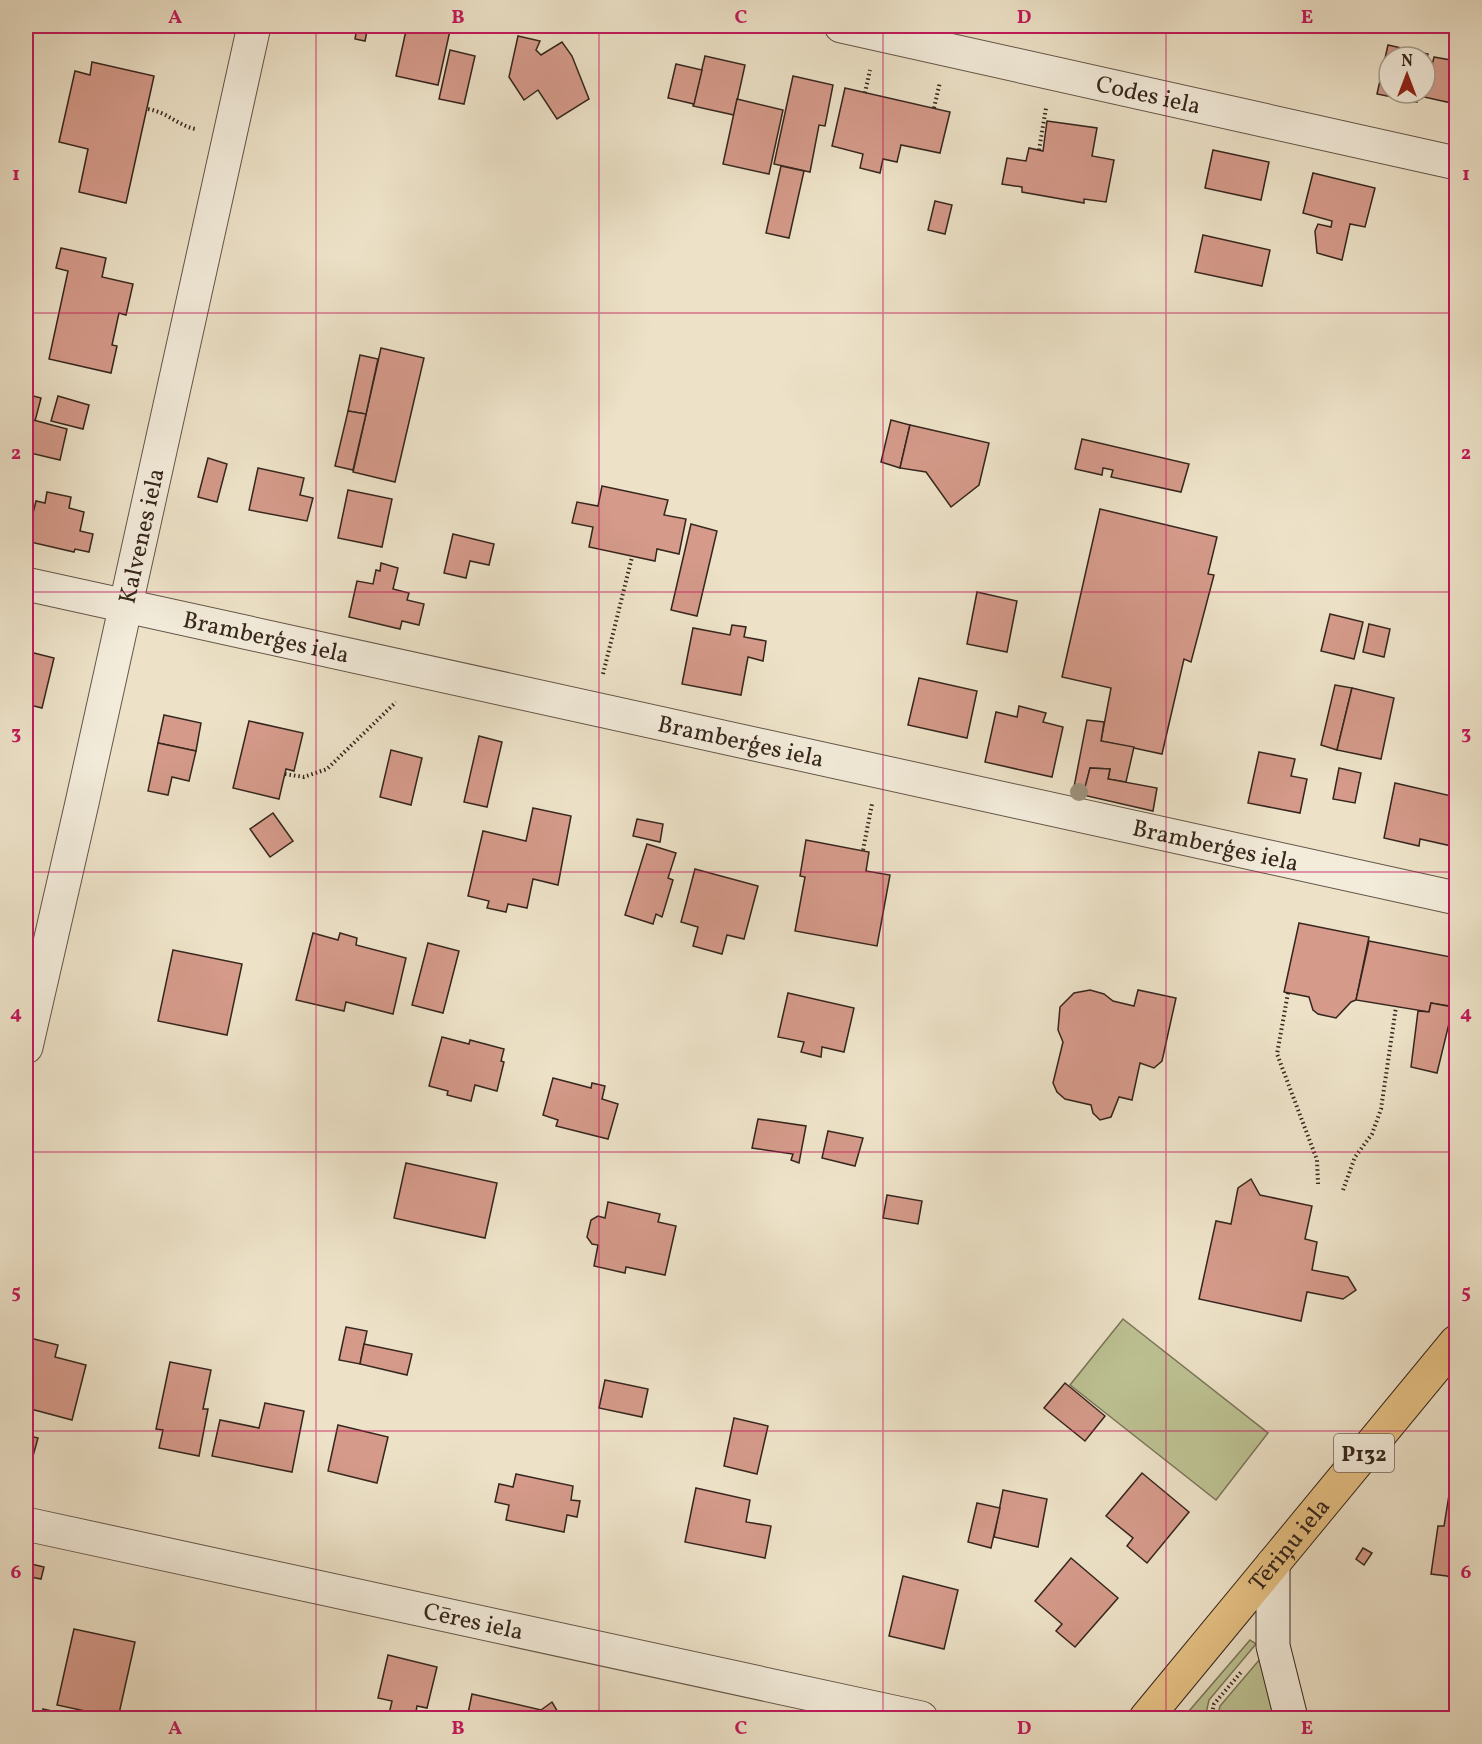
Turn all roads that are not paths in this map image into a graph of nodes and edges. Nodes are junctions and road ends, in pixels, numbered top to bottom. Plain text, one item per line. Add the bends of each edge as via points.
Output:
1 (254, 26) edge
2 (841, 26) edge
3 (1456, 163) edge
4 (26, 584) edge
5 (126, 606) junction
6 (1456, 898) edge
7 (26, 1047) edge
8 (1456, 1342) edge
9 (26, 1524) edge
10 (1272, 1564) junction
11 (921, 1719) edge
12 (1146, 1719) edge
13 (1291, 1719) edge

1 - 5 street, Kalvenes iela
2 - 3 street, Codes iela
4 - 5 street, Bramberģes iela
5 - 6 street, Bramberģes iela
5 - 7 street, Kalvenes iela
8 - 10 main road, Tēriņu iela / P132
9 - 11 street, Cēres iela
10 - 12 main road, Tēriņu iela / P132
10 - 13 street via 1273,1646

